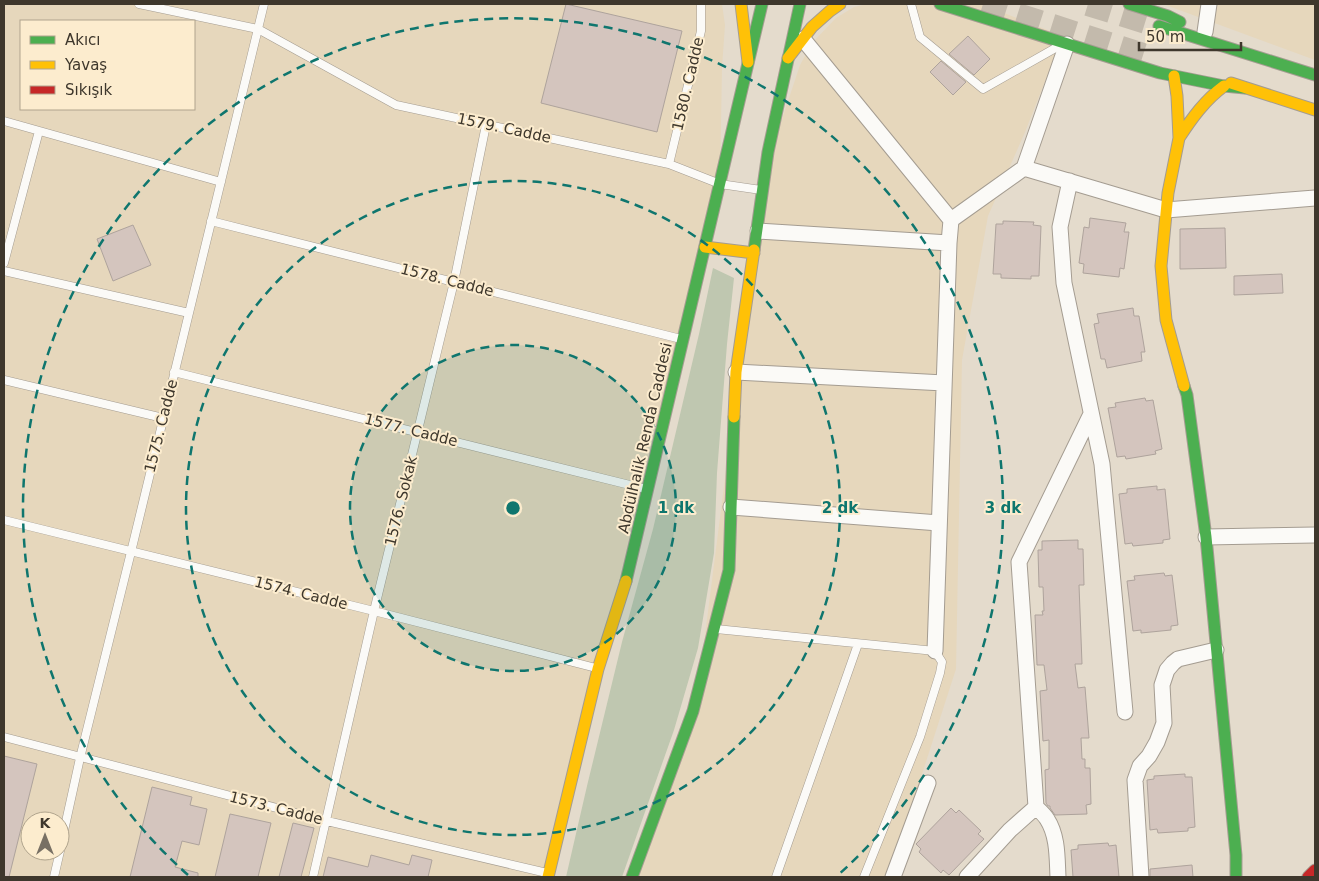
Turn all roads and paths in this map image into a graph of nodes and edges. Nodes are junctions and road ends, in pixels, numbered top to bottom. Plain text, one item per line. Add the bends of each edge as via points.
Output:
1 (139, 4) edge
2 (264, 4) edge
3 (701, 4) edge
4 (741, 4) edge
5 (762, 4) edge
6 (800, 4) edge
7 (840, 4) edge
8 (911, 4) edge
9 (940, 4) edge
10 (1129, 4) edge
11 (1209, 4) edge
12 (1159, 26) tunnel mouth
13 (258, 29) junction
14 (1205, 32) junction
15 (803, 39) junction
16 (1066, 43) junction
17 (1255, 56) junction
18 (788, 58) junction
19 (748, 62) junction
20 (1167, 63) tunnel mouth
21 (1315, 75) edge
22 (1174, 76) junction
23 (1224, 86) junction
24 (1245, 88) junction
25 (1315, 110) edge
26 (4, 121) edge
27 (486, 125) junction
28 (39, 131) junction
29 (1179, 138) junction
30 (669, 164) junction
31 (1024, 168) junction
32 (221, 182) junction
33 (1070, 182) junction
34 (720, 184) junction
35 (763, 190) junction
36 (1315, 198) edge
37 (1166, 210) junction
38 (951, 220) junction
39 (212, 221) junction
40 (758, 231) junction
41 (949, 243) junction
42 (705, 247) junction
43 (754, 253) junction
44 (4, 263) edge
45 (4, 271) edge
46 (454, 282) junction
47 (189, 313) junction
48 (683, 340) junction
49 (174, 372) junction
50 (736, 372) junction
51 (4, 380) edge
52 (944, 383) junction
53 (1091, 414) junction
54 (163, 418) junction
55 (418, 432) junction
56 (648, 489) junction
57 (731, 507) junction
58 (4, 520) edge
59 (939, 523) junction
60 (1315, 535) edge
61 (1206, 537) junction
62 (131, 552) junction
63 (374, 611) junction
64 (714, 629) junction
65 (858, 644) junction
66 (1216, 650) junction
67 (935, 651) junction
68 (598, 669) junction
69 (1125, 712) dead end
70 (4, 737) edge
71 (80, 758) junction
72 (928, 783) dead end
73 (1036, 807) junction
74 (68, 811) edge
75 (327, 821) junction
76 (58, 861) edge
77 (1315, 870) edge
78 (548, 875) edge
79 (54, 877) edge
80 (313, 877) edge
81 (632, 877) edge
82 (776, 877) edge
83 (864, 877) edge
84 (893, 877) edge
85 (967, 877) edge
86 (1058, 877) edge
87 (1141, 877) edge
88 (1236, 877) edge
89 (1308, 877) edge

1 - 13 lane, 1579. Cadde
2 - 13 lane, 1575. Cadde
3 - 30 lane, 1580. Cadde via 701,31
4 - 19 main road
5 - 19 main road, Abdülhalik Renda Caddesi
6 - 18 main road
7 - 15 main road via 812,27
8 - 16 lane via 920,37 983,89
9 - 16 main road
10 - 14 main road
11 - 14 street
12 - 17 main road
13 - 27 lane, 1579. Cadde via 396,105
13 - 32 lane, 1575. Cadde
14 - 17 main road
15 - 18 main road
15 - 38 street
16 - 22 main road
16 - 31 street
17 - 21 main road
18 - 35 main road
19 - 34 main road, Abdülhalik Renda Caddesi
20 - 24 main road
22 - 23 main road
22 - 29 main road
23 - 24 main road
23 - 29 main road via 1207,99
24 - 25 main road
26 - 28 lane
27 - 30 lane, 1579. Cadde
27 - 46 lane, 1576. Sokak
28 - 32 lane
28 - 44 lane
29 - 37 main road
30 - 34 lane, 1579. Cadde
31 - 33 street
31 - 38 street
32 - 39 lane, 1575. Cadde
33 - 37 street
33 - 53 street via 1060,227 1064,284
34 - 35 lane, 1579. Cadde
34 - 42 main road, Abdülhalik Renda Caddesi
35 - 40 main road
36 - 37 street
37 - 61 main road via 1161,266 1166,320 1187,395
38 - 41 street
39 - 46 lane, 1578. Cadde
39 - 47 lane, 1575. Cadde
40 - 41 street
40 - 43 main road
41 - 52 street
42 - 43 main road
42 - 48 main road, Abdülhalik Renda Caddesi
43 - 50 main road
45 - 47 lane
46 - 48 lane, 1578. Cadde
46 - 55 lane, 1576. Sokak
47 - 49 lane, 1575. Cadde
48 - 56 main road, Abdülhalik Renda Caddesi
49 - 54 lane, 1575. Cadde
49 - 55 lane, 1577. Cadde
50 - 52 street
50 - 57 main road
51 - 54 lane
52 - 59 street
53 - 69 street via 1102,464
53 - 73 street via 1019,562
54 - 62 lane, 1575. Cadde
55 - 56 lane, 1577. Cadde
55 - 63 lane, 1576. Sokak
56 - 68 main road, Abdülhalik Renda Caddesi via 628,576
57 - 59 street
57 - 64 main road via 729,570
58 - 62 lane, 1574. Cadde
59 - 67 street
60 - 61 street
61 - 66 main road
62 - 63 lane, 1574. Cadde
62 - 71 lane, 1575. Cadde
63 - 68 lane, 1574. Cadde
63 - 75 lane, 1576. Sokak
64 - 65 lane
64 - 81 main road via 693,711
65 - 67 lane
65 - 82 lane
66 - 87 street via 1173,662 1162,685 1164,724 1158,742 1140,766 1135,780
66 - 88 main road
67 - 83 lane via 942,662 920,737
68 - 78 main road, Abdülhalik Renda Caddesi
70 - 71 lane, 1573. Cadde
71 - 74 lane, 1575. Cadde
71 - 75 lane, 1573. Cadde
72 - 84 street
73 - 85 street
73 - 86 street via 1054,832
75 - 78 lane, 1573. Cadde
75 - 80 lane, 1576. Sokak
76 - 79 lane, 1575. Cadde
77 - 89 main road

